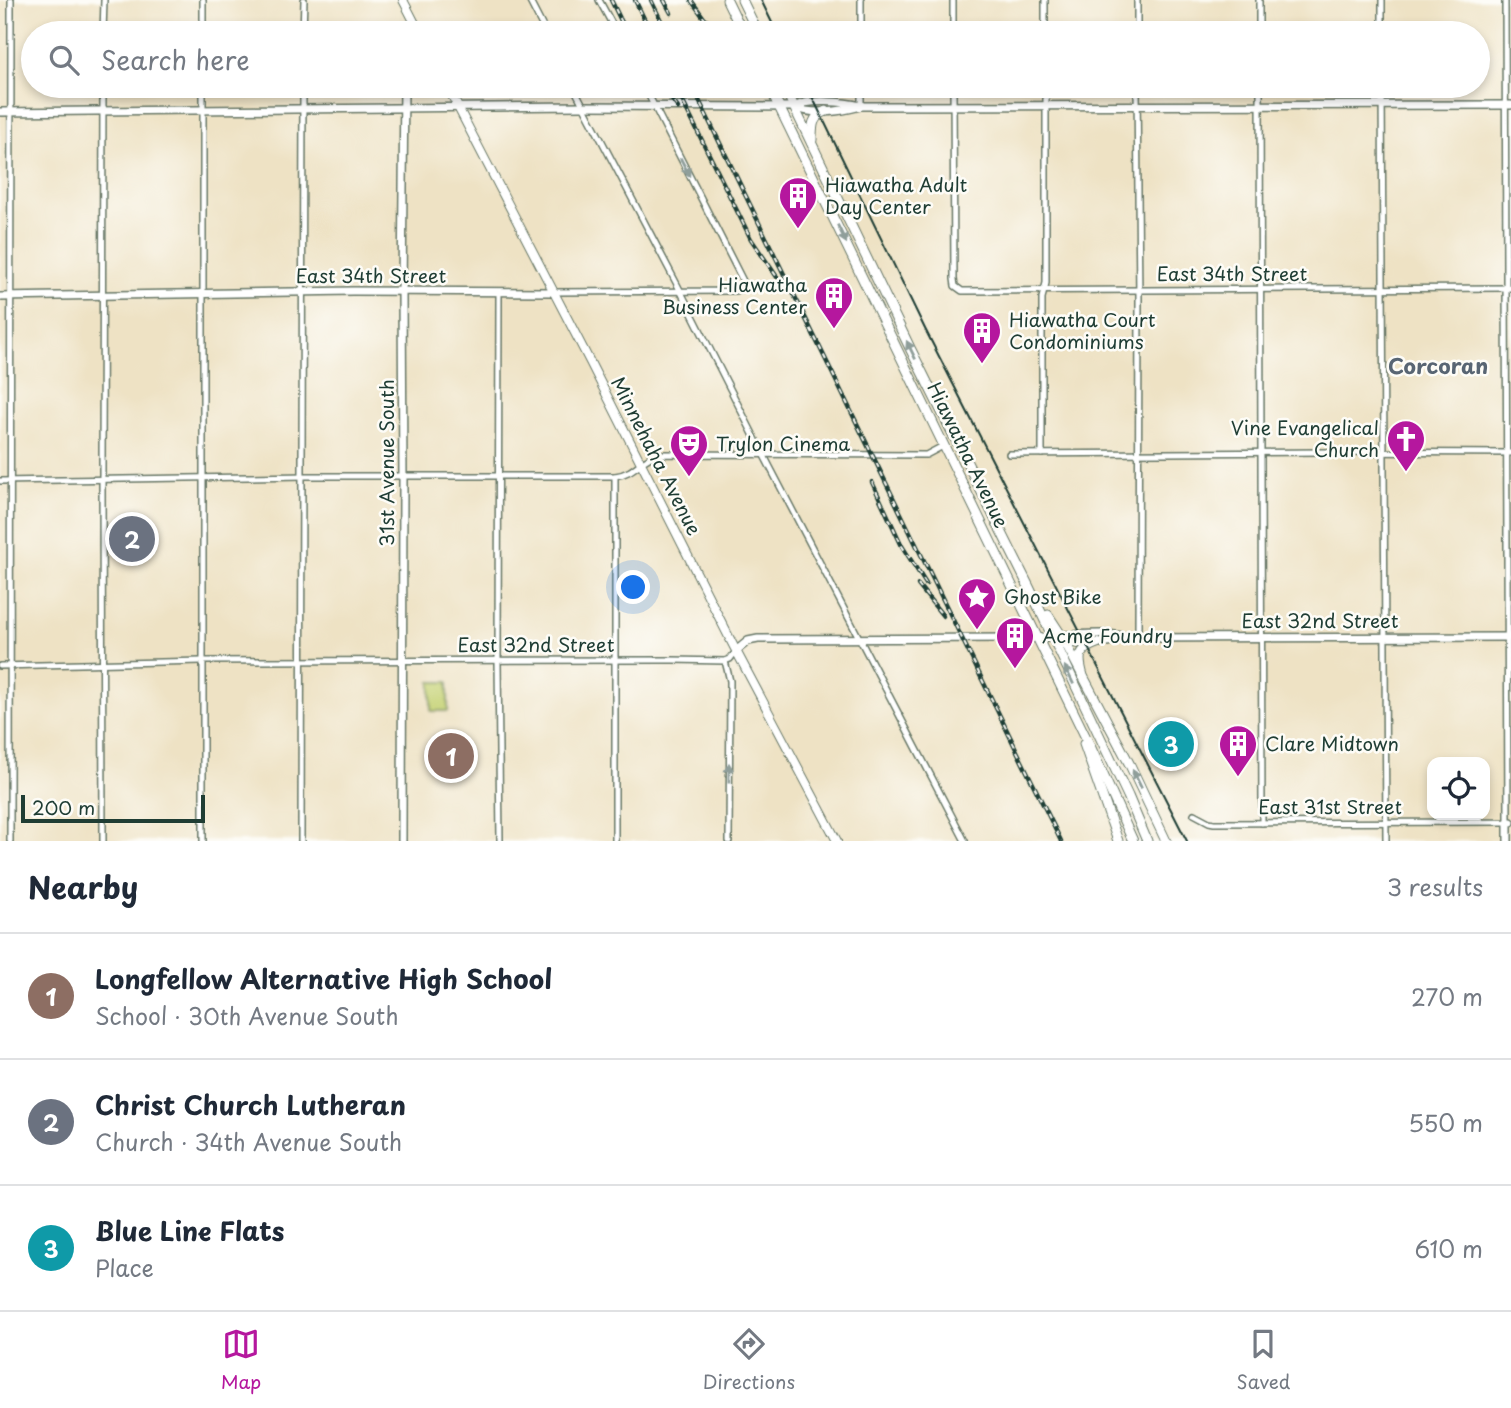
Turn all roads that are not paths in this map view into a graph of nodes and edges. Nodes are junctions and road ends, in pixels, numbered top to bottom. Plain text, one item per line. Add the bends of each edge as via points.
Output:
1 (11, 0) edge
2 (104, 0) edge
3 (203, 0) edge
4 (304, 0) edge
5 (403, 0) edge
6 (529, 0) edge
7 (599, 0) edge
8 (727, 0) edge
9 (742, 0) edge
10 (861, 0) edge
11 (953, 0) edge
12 (1045, 0) edge
13 (1137, 0) edge
14 (1259, 0) edge
15 (1382, 0) edge
16 (1505, 0) edge
17 (103, 21) edge
18 (203, 21) edge
19 (303, 21) edge
20 (414, 21) edge
21 (540, 21) edge
22 (610, 21) edge
23 (737, 21) edge
24 (752, 21) edge
25 (861, 21) edge
26 (953, 21) edge
27 (1045, 21) edge
28 (1137, 21) edge
29 (1259, 21) edge
30 (1382, 21) edge
31 (103, 98) edge
32 (203, 98) edge
33 (303, 98) edge
34 (404, 98) edge
35 (453, 98) edge
36 (579, 98) edge
37 (650, 98) edge
38 (775, 98) edge
39 (790, 98) edge
40 (861, 98) edge
41 (953, 98) edge
42 (1046, 98) edge
43 (1137, 98) edge
44 (1260, 98) edge
45 (1382, 98) edge
46 (1260, 105) junction
47 (1382, 105) junction
48 (1508, 105) edge
49 (583, 106) junction
50 (654, 106) junction
51 (861, 106) junction
52 (953, 106) junction
53 (1046, 106) junction
54 (1137, 106) junction
55 (780, 107) junction
56 (795, 107) junction
57 (404, 108) junction
58 (458, 108) junction
59 (203, 109) junction
60 (303, 109) junction
61 (103, 110) junction
62 (826, 111) junction
63 (0, 112) edge
64 (11, 112) junction
65 (814, 148) junction
66 (1508, 288) edge
67 (1382, 289) junction
68 (402, 290) junction
69 (1139, 290) junction
70 (1261, 290) junction
71 (301, 291) junction
72 (1044, 291) junction
73 (499, 292) junction
74 (553, 292) junction
75 (681, 292) junction
76 (202, 293) junction
77 (102, 294) junction
78 (0, 296) edge
79 (11, 296) junction
80 (943, 446) junction
81 (1261, 452) junction
82 (1384, 452) junction
83 (763, 453) junction
84 (1139, 453) junction
85 (1509, 453) edge
86 (1009, 454) dead end
87 (1042, 454) junction
88 (642, 463) junction
89 (499, 476) junction
90 (615, 476) junction
91 (303, 477) junction
92 (403, 477) junction
93 (102, 478) junction
94 (202, 478) junction
95 (10, 480) junction
96 (0, 481) edge
97 (1138, 637) junction
98 (1261, 637) junction
99 (1384, 637) junction
100 (1509, 637) edge
101 (860, 638) junction
102 (1038, 638) junction
103 (1058, 638) junction
104 (1129, 638) junction
105 (1097, 643) junction
106 (737, 650) junction
107 (202, 661) junction
108 (402, 661) junction
109 (498, 661) junction
110 (614, 661) junction
111 (725, 661) junction
112 (302, 662) junction
113 (102, 663) junction
114 (0, 666) edge
115 (10, 666) junction
116 (1083, 676) junction
117 (1069, 703) junction
118 (1194, 814) dead end
119 (1262, 822) junction
120 (1510, 822) edge
121 (1386, 823) junction
122 (10, 841) edge
123 (103, 841) edge
124 (203, 841) edge
125 (301, 841) edge
126 (402, 841) edge
127 (500, 841) edge
128 (615, 841) edge
129 (729, 841) edge
130 (837, 841) edge
131 (965, 841) edge
132 (1118, 841) edge
133 (1132, 841) edge
134 (1147, 841) edge
135 (1166, 841) edge
136 (1386, 841) edge
137 (1508, 841) edge

1 - 64 street
2 - 17 street
3 - 18 street
4 - 19 street
5 - 20 main road
6 - 21 street
7 - 22 street
8 - 23 main road
9 - 24 main road
10 - 25 street
11 - 26 street
12 - 27 street
13 - 28 street
14 - 29 street
15 - 30 street
16 - 48 street
31 - 61 street
32 - 59 street
33 - 60 street
34 - 57 street, 31st Avenue South
35 - 58 main road, Minnehaha Avenue
36 - 49 street
37 - 50 street
38 - 55 main road, Hiawatha Avenue
39 - 56 main road, Hiawatha Avenue
40 - 51 street
41 - 52 street
42 - 53 street
43 - 54 street
44 - 46 street
45 - 47 street
46 - 47 street
46 - 54 street
46 - 70 street
47 - 48 street
47 - 67 street
48 - 66 street
49 - 50 street
49 - 58 street
49 - 75 street
50 - 55 street
50 -> 75 street, East 34th Street via 743,281 742,289 735,291
51 - 52 street
51 - 56 street via 803,102
51 - 62 street
52 - 53 street
52 - 72 street, East 34th Street via 955,286 962,291
53 - 54 street
53 - 72 street
54 - 69 street
55 - 56 street
55 -> 80 main road, Hiawatha Avenue
56 - 62 street
56 - 65 main road, Hiawatha Avenue
57 - 58 street
57 - 60 street
57 - 68 street, 31st Avenue South
58 - 74 main road, Minnehaha Avenue
59 - 60 street
59 - 61 street
59 - 76 street
60 - 71 street
61 - 64 street
61 - 77 street
62 - 65 main road via 813,121
63 - 64 street
64 - 79 street
103 -> 65 main road, Hiawatha Avenue
66 - 67 street, East 34th Street
66 - 85 street
67 - 70 street, East 34th Street
67 - 82 street
68 - 71 street, East 34th Street
68 - 73 street, East 34th Street
68 - 92 street, 31st Avenue South
69 - 70 street, East 34th Street
69 - 72 street, East 34th Street
69 - 84 street
70 - 81 street
71 - 76 street, East 34th Street
71 - 91 street
72 - 87 street
73 - 74 street, East 34th Street
73 - 89 street
74 - 75 street, East 34th Street
74 - 88 main road, Minnehaha Avenue
75 - 83 street
76 - 77 street, East 34th Street
76 - 94 street
77 - 79 street, East 34th Street
77 - 93 street
78 - 79 street, East 34th Street
79 - 95 street
80 - 83 street via 926,455
80 - 102 main road, Hiawatha Avenue
81 - 82 street
81 - 84 street
81 - 98 street
82 - 85 street
82 - 99 street
83 - 88 street via 659,454
83 - 101 street
84 - 87 street
84 - 97 street
85 - 100 street
86 - 87 street
88 - 90 street
88 - 106 main road, Minnehaha Avenue
89 - 90 street
89 - 92 street
89 - 109 street
90 - 110 street
91 - 92 street
91 - 94 street
91 - 112 street
92 - 108 street, 31st Avenue South
93 - 94 street
93 - 95 street
93 - 113 street
94 - 107 street
95 - 96 street
95 - 115 street
97 - 98 street, East 32nd Street
97 - 104 street, East 32nd Street
98 - 99 street, East 32nd Street
98 - 119 street
99 - 100 street, East 32nd Street
99 - 121 street
100 - 120 street
101 - 102 street, East 32nd Street
101 - 106 street, East 32nd Street via 758,639
101 - 131 street
102 - 103 street, East 32nd Street
102 - 117 main road, Hiawatha Avenue
103 - 104 street, East 32nd Street via 1119,634
103 - 105 street, East 32nd Street
103 - 116 main road
134 -> 103 main road
104 - 105 street, East 32nd Street
105 - 116 main road via 1080,655
106 - 111 street, East 32nd Street
106 - 130 main road, Minnehaha Avenue
107 - 112 street, East 32nd Street
107 - 113 street, East 32nd Street
107 - 124 street
108 - 109 street, East 32nd Street
108 - 112 street, East 32nd Street
108 - 126 street, 31st Avenue South
109 - 110 street, East 32nd Street
109 - 127 street
110 - 111 street, East 32nd Street
110 - 128 street
129 -> 111 street via 730,681
112 - 125 street
113 - 115 street, East 32nd Street
113 - 123 street
114 - 115 street, East 32nd Street
115 - 122 street
135 -> 116 main road
117 - 132 main road
117 - 133 main road, Hiawatha Avenue
118 - 119 street, East 31st Street via 1209,822
119 - 121 street, East 31st Street
120 - 121 street, East 31st Street
120 - 137 street
121 - 136 street

